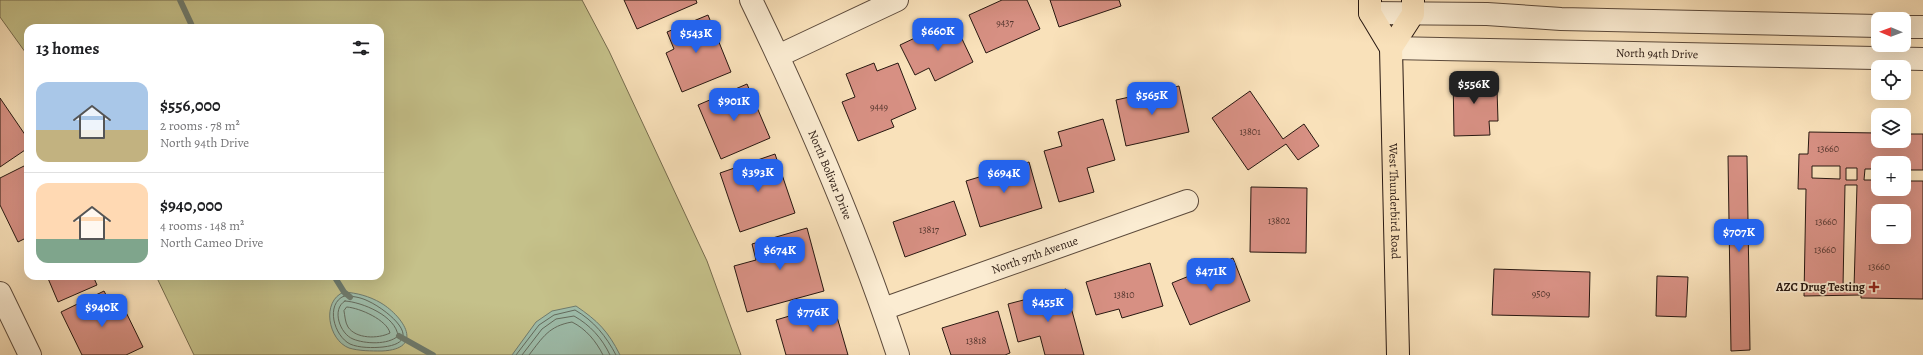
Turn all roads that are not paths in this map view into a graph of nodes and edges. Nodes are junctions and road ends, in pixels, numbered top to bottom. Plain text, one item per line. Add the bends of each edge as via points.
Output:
1 (751, 0) edge
2 (897, 0) edge
3 (1370, 7) edge
4 (1413, 7) edge
5 (1561, 19) junction
6 (1687, 20) junction
7 (1871, 26) edge
8 (1911, 26) edge
9 (1923, 27) edge
10 (1391, 48) junction
11 (1560, 50) junction
12 (1686, 53) junction
13 (778, 56) junction
14 (1923, 59) edge
15 (1187, 201) dead end
16 (0, 293) edge
17 (883, 309) junction
18 (30, 355) edge
19 (898, 355) edge
20 (1398, 355) edge

1 - 13 street, North Bolivar Drive
2 - 13 street
3 - 4 street
3 - 10 main road, West Thunderbird Road
4 - 5 street
4 - 10 main road
5 - 6 street
5 - 11 street
6 - 7 street
6 - 12 street
8 - 9 street
10 - 11 street, North 94th Drive
10 - 20 main road, West Thunderbird Road
11 - 12 street, North 94th Drive
12 - 14 street, North 94th Drive
13 - 17 street, North Bolivar Drive via 837,190
15 - 17 street, North 97th Avenue
16 - 18 street
17 - 19 street, North Bolivar Drive

